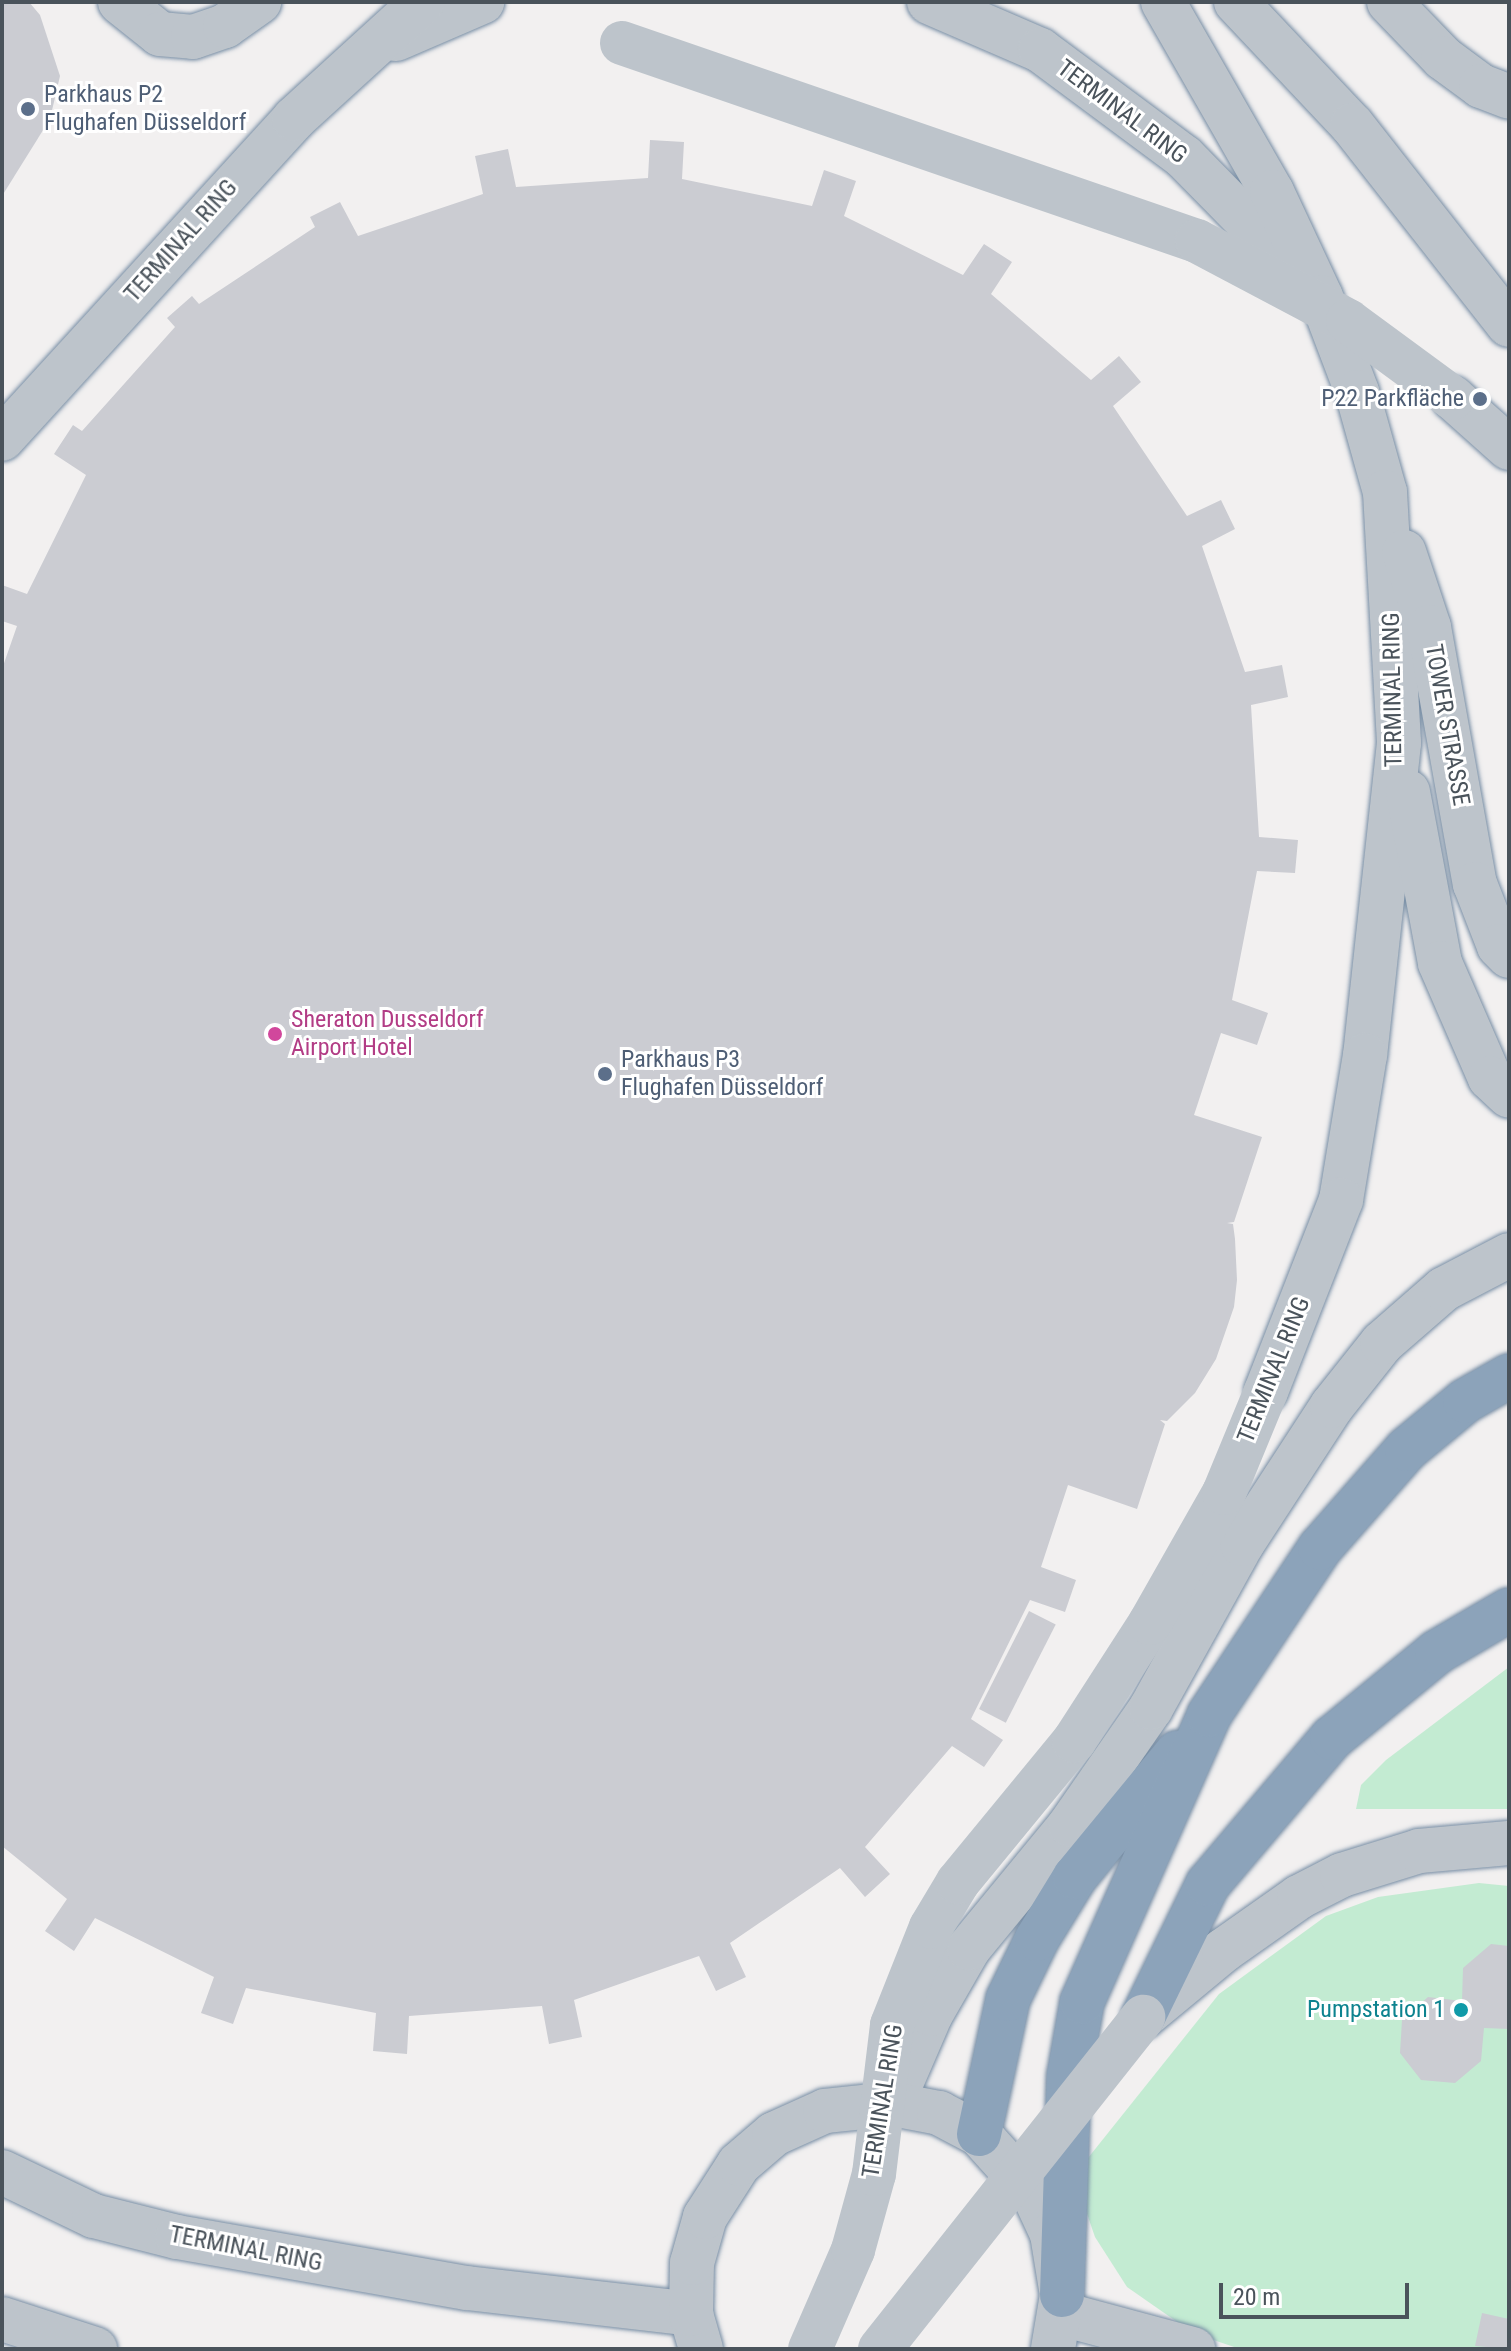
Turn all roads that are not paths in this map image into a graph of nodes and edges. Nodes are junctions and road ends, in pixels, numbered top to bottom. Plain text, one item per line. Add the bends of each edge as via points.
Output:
1 (120, 2) edge
2 (259, 2) edge
3 (422, 2) edge
4 (482, 2) edge
5 (929, 2) edge
6 (1163, 2) edge
7 (1236, 2) edge
8 (1389, 2) edge
9 (622, 43) dead end
10 (368, 51) junction
11 (1509, 97) edge
12 (1321, 297) junction
13 (1509, 325) edge
14 (2, 439) edge
15 (1509, 448) edge
16 (1385, 492) junction
17 (1399, 743) junction
18 (1509, 956) edge
19 (1509, 1096) edge
20 (1509, 1255) edge
21 (1509, 1376) edge
22 (1509, 1610) edge
23 (1209, 1715) junction
24 (1509, 1843) edge
25 (1143, 2017) junction
26 (892, 2104) junction
27 (979, 2134) junction
28 (2, 2172) edge
29 (2, 2319) edge
30 (1059, 2319) edge
31 (696, 2331) edge
32 (95, 2349) edge
33 (810, 2349) edge
34 (880, 2349) edge
35 (1193, 2349) edge

1 - 2 street via 132,17 160,34 193,37 237,20
3 - 10 street, TERMINAL RING
4 - 10 street, TERMINAL RING
5 - 12 street, TERMINAL RING via 1040,50 1184,157
6 - 12 street, TERMINAL RING via 1272,192
7 - 13 street via 1352,125
8 - 11 street via 1443,58 1481,86
9 - 15 street, bridge via 1197,241 1397,352
10 - 14 street, TERMINAL RING via 294,119
12 - 16 street, TERMINAL RING via 1357,392
16 - 17 street, TERMINAL RING
16 - 18 street, TOWER STRASSE via 1429,627 1475,884 1499,946
17 - 19 street via 1440,963 1490,1078
17 - 33 street, TERMINAL RING, bridge via 1365,1055 1341,1200 1224,1493 1074,1741 958,1882 931,1927 892,2025 874,2174 853,2250
20 - 26 street, TERMINAL RING via 1444,1289 1382,1343 1332,1406 1242,1544 1151,1708 1070,1825 969,1948 931,2014
21 - 23 highway via 1465,1401 1397,1460 1320,1548
22 - 25 highway via 1437,1652 1332,1738 1208,1884
23 - 27 highway via 1075,1877 1037,1939 1008,1999
23 - 30 highway via 1082,2002 1069,2076
24 - 25 street via 1419,1851 1342,1875 1299,1897 1224,1950
25 - 34 street, bridge
26 - 27 street via 939,2113
26 - 31 street via 825,2111 774,2134 739,2164 705,2217 692,2263
27 - 30 street via 1034,2195 1052,2234
28 - 31 street, TERMINAL RING via 94,2216 177,2237
29 - 32 street
30 - 35 street

